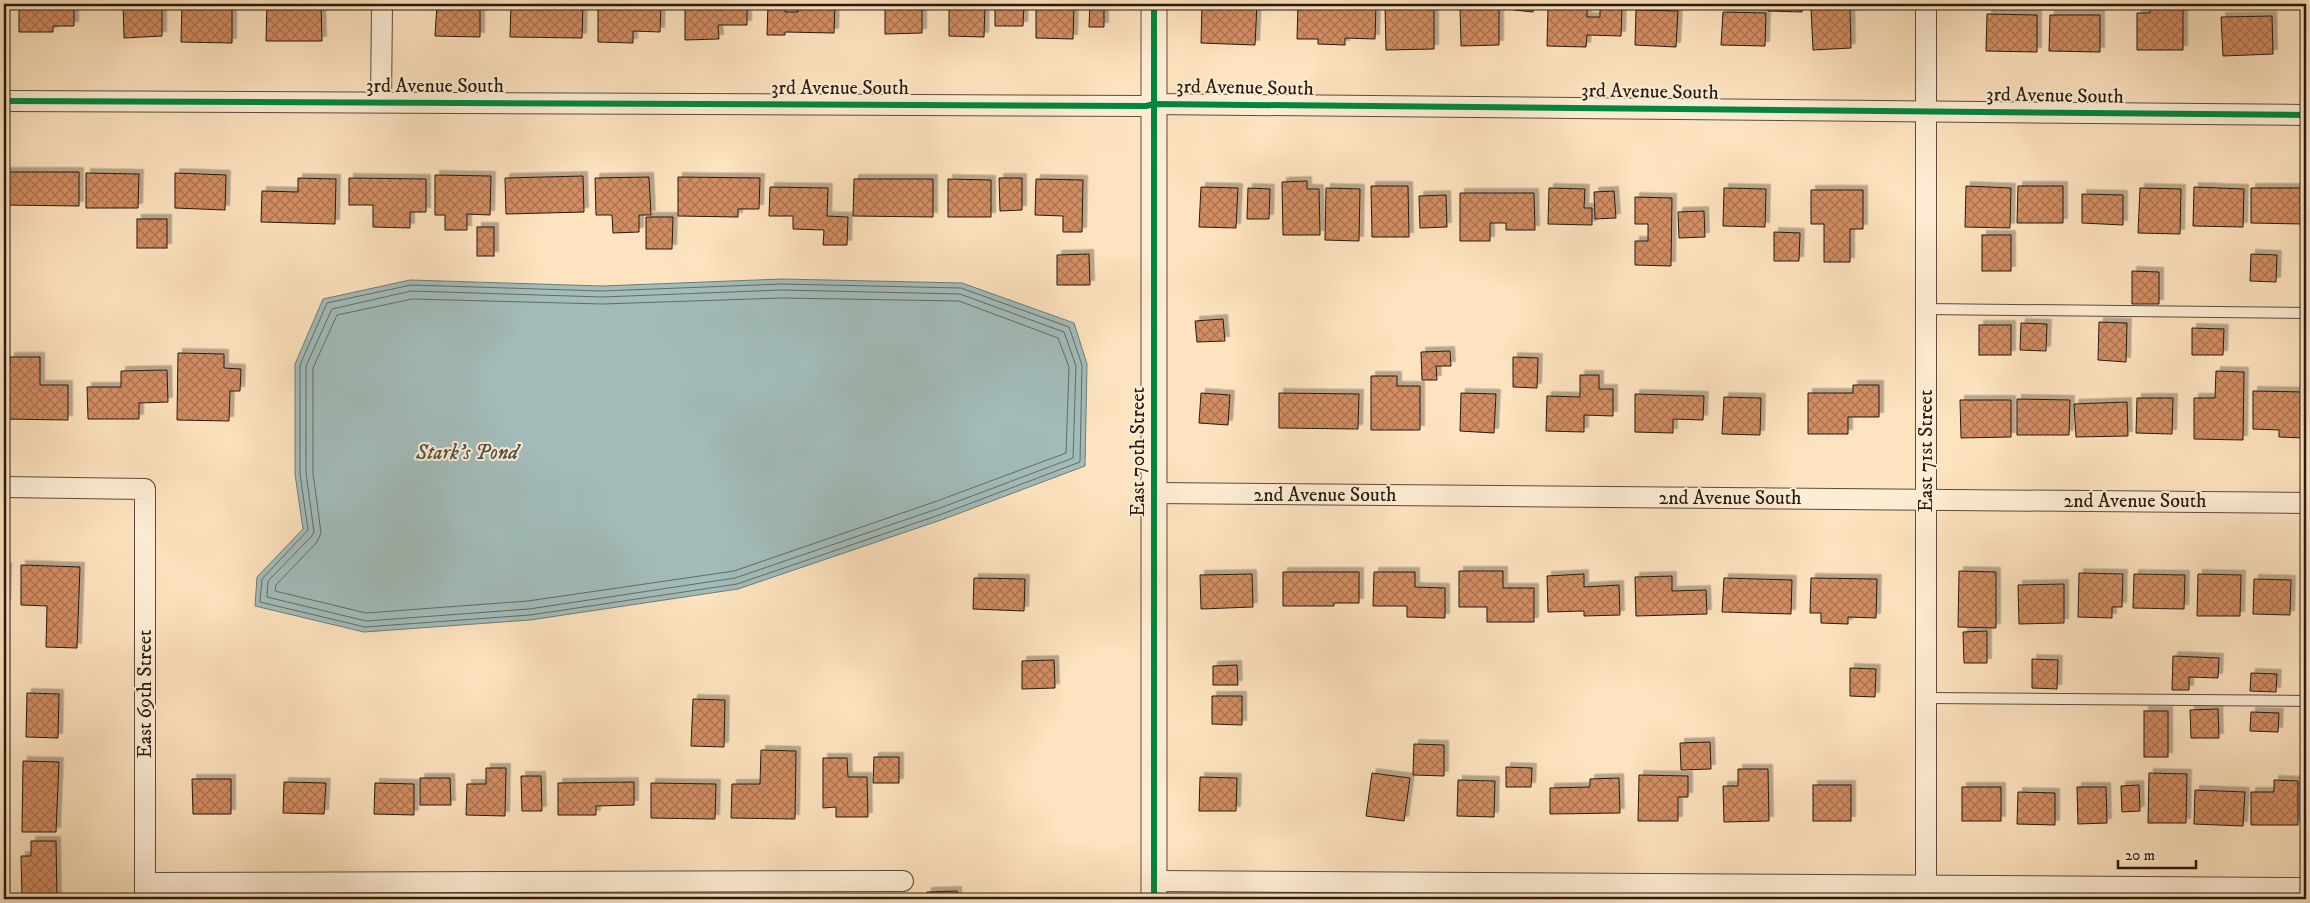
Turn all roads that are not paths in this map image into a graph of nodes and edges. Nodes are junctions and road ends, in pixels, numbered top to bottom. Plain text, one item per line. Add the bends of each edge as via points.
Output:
1 (382, 4) edge
2 (1154, 4) edge
3 (1926, 4) edge
4 (4, 101) edge
5 (381, 102) junction
6 (1154, 104) junction
7 (1926, 111) junction
8 (2306, 115) edge
9 (1926, 309) junction
10 (2306, 313) edge
11 (4, 488) edge
12 (1154, 493) junction
13 (1926, 500) junction
14 (2306, 503) edge
15 (1926, 698) junction
16 (2306, 701) edge
17 (903, 881) dead end
18 (2306, 888) edge
19 (1154, 890) edge
20 (145, 891) edge
21 (1926, 892) edge

1 - 5 street
2 - 6 street, East 70th Street
3 - 7 street, East 71st Street
4 - 5 street, 3rd Avenue South
5 - 6 street, 3rd Avenue South
6 - 7 street, 3rd Avenue South
6 - 12 street, East 70th Street
7 - 8 street, 3rd Avenue South
7 - 9 street, East 71st Street
9 - 10 lane
9 - 13 street, East 71st Street
11 - 20 street, East 69th Street via 145,489
12 - 13 street, 2nd Avenue South
12 - 19 street, East 70th Street
13 - 14 street, 2nd Avenue South
13 - 15 street, East 71st Street
15 - 16 lane
15 - 21 street, East 71st Street
17 - 20 street
18 - 21 street
19 - 21 street

